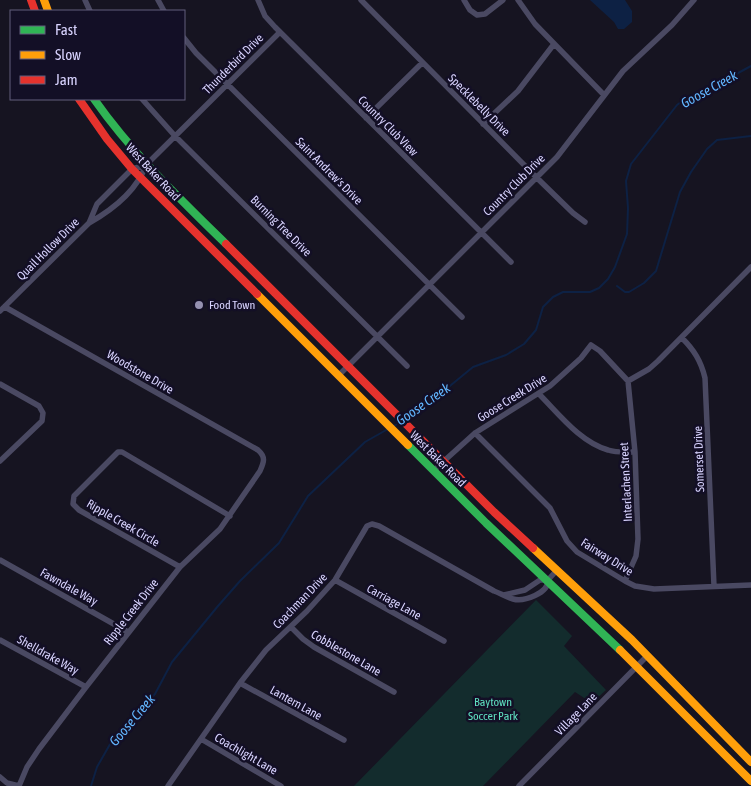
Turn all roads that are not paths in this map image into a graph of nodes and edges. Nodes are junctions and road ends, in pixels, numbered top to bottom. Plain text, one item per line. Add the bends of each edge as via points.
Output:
1 (258, 0) edge
2 (361, 0) edge
3 (464, 0) edge
4 (503, 0) edge
5 (518, 0) edge
6 (694, 0) edge
7 (280, 32) junction
8 (185, 39) edge
9 (554, 44) junction
10 (422, 63) junction
11 (227, 83) junction
12 (604, 95) junction
13 (80, 100) edge
14 (95, 100) edge
15 (143, 100) edge
16 (366, 118) junction
17 (483, 124) junction
18 (175, 136) junction
19 (146, 165) junction
20 (132, 169) junction
21 (536, 177) junction
22 (141, 178) junction
23 (585, 222) dead end
24 (89, 223) junction
25 (481, 232) junction
26 (222, 242) junction
27 (214, 251) junction
28 (511, 262) dead end
29 (751, 268) edge
30 (429, 284) junction
31 (2, 309) edge
32 (462, 317) dead end
33 (377, 337) junction
34 (682, 338) junction
35 (348, 366) junction
36 (407, 366) dead end
37 (338, 376) junction
38 (628, 380) junction
39 (0, 384) edge
40 (540, 394) junction
41 (475, 433) junction
42 (635, 452) junction
43 (264, 457) joint
44 (0, 461) edge
45 (443, 461) junction
46 (434, 470) junction
47 (230, 516) junction
48 (0, 560) edge
49 (180, 567) junction
50 (557, 570) junction
51 (335, 580) junction
52 (548, 580) junction
53 (625, 581) junction
54 (751, 585) edge
55 (714, 586) junction
56 (504, 595) junction
57 (290, 627) junction
58 (128, 632) junction
59 (0, 640) edge
60 (444, 641) dead end
61 (647, 656) junction
62 (636, 666) junction
63 (240, 683) junction
64 (86, 687) junction
65 (394, 692) dead end
66 (201, 740) junction
67 (344, 740) dead end
68 (731, 741) junction
69 (721, 750) junction
70 (751, 762) edge
71 (0, 777) edge
72 (751, 781) edge
73 (19, 786) edge
74 (168, 786) edge
75 (281, 786) edge
76 (519, 786) edge

1 - 7 street, Country Club View
2 - 10 street, Specklebelly Drive
3 - 4 street via 472,13 482,15
5 - 9 street
6 - 12 street, Country Club Drive via 623,71
7 - 11 street, Thunderbird Drive
7 - 16 street, Country Club View
8 - 11 street, Saint Andrew's Drive
9 - 12 street
9 - 17 street via 518,91
10 - 16 street
10 - 17 street, Specklebelly Drive
11 - 18 street, Thunderbird Drive
11 - 30 street, Saint Andrew's Drive
12 - 21 street, Country Club Drive via 562,150
13 - 20 main road, West Baker Road
14 - 19 main road, West Baker Road
15 - 18 street, Burning Tree Drive
16 - 25 street, Country Club View
17 - 21 street, Specklebelly Drive
18 - 19 street, Thunderbird Drive
18 - 33 street, Burning Tree Drive
19 - 20 street, Quail Hollow Drive
19 - 22 street, Thunderbird Drive
19 - 26 main road, West Baker Road
20 - 22 main road, West Baker Road
20 - 24 street, Quail Hollow Drive via 97,204
21 - 23 street, Specklebelly Drive
21 - 25 street, Country Club Drive
22 - 24 street, Quail Hollow Drive via 106,212
22 - 27 main road, West Baker Road
24 - 31 street, Quail Hollow Drive
25 - 28 street, Country Club View
25 - 30 street, Country Club Drive
26 - 27 main road
26 - 35 main road, West Baker Road
27 - 37 main road, West Baker Road
29 - 34 street
30 - 32 street, Saint Andrew's Drive
30 - 33 street, Country Club Drive
31 - 43 street, Woodstone Drive via 258,450
33 - 35 street, Country Club Drive
33 - 36 street, Burning Tree Drive
34 - 38 street via 649,369
34 - 55 street, Somerset Drive via 701,363 706,386
35 - 37 street, Country Club Drive
35 - 45 main road, West Baker Road
37 - 46 main road, West Baker Road
38 - 40 street, Goose Creek Drive via 591,345 565,374
38 - 42 street, Interlachen Street
39 - 44 street via 39,406 44,413 42,422
40 - 41 street, Goose Creek Drive
40 - 42 street via 593,444 617,452
41 - 45 street, Goose Creek Drive
41 - 53 street, Fairway Drive via 550,508 567,541 577,552
42 - 53 street, Interlachen Street via 638,547
43 - 47 street, Ripple Creek Drive via 260,471
45 - 46 street, Goose Creek Drive
45 - 50 main road, West Baker Road
46 - 52 main road, West Baker Road
47 - 49 street, Ripple Creek Drive
47 - 49 street, Ripple Creek Circle via 122,452 118,452 74,496 73,504 79,510
48 - 58 street, Fawndale Way
49 - 58 street, Ripple Creek Drive
50 - 52 street, Coachman Drive
50 - 61 main road, West Baker Road
51 - 56 street, Coachman Drive via 364,530 372,524
51 - 57 street, Coachman Drive
51 - 60 street, Carriage Lane
52 - 56 street, Coachman Drive via 540,580 525,590
52 - 56 street, Coachman Drive via 546,588 529,598 512,599
52 - 62 main road, West Baker Road
53 - 55 street, Fairway Drive via 654,589
54 - 55 street, Fairway Drive
57 - 63 street, Coachman Drive via 266,650
57 - 65 street, Cobblestone Lane via 314,647
58 - 64 street, Ripple Creek Drive
59 - 64 street, Shelldrake Way
61 - 62 street, Village Lane
61 - 68 main road, West Baker Road
62 - 69 main road, West Baker Road
62 - 76 street, Village Lane
63 - 66 street, Coachman Drive
63 - 67 street, Lantern Lane
64 - 73 street, Ripple Creek Drive via 38,749
66 - 74 street, Coachman Drive
66 - 75 street, Coachlight Lane
68 - 69 main road
68 - 70 main road, West Baker Road
69 - 72 main road, West Baker Road
71 - 73 street

